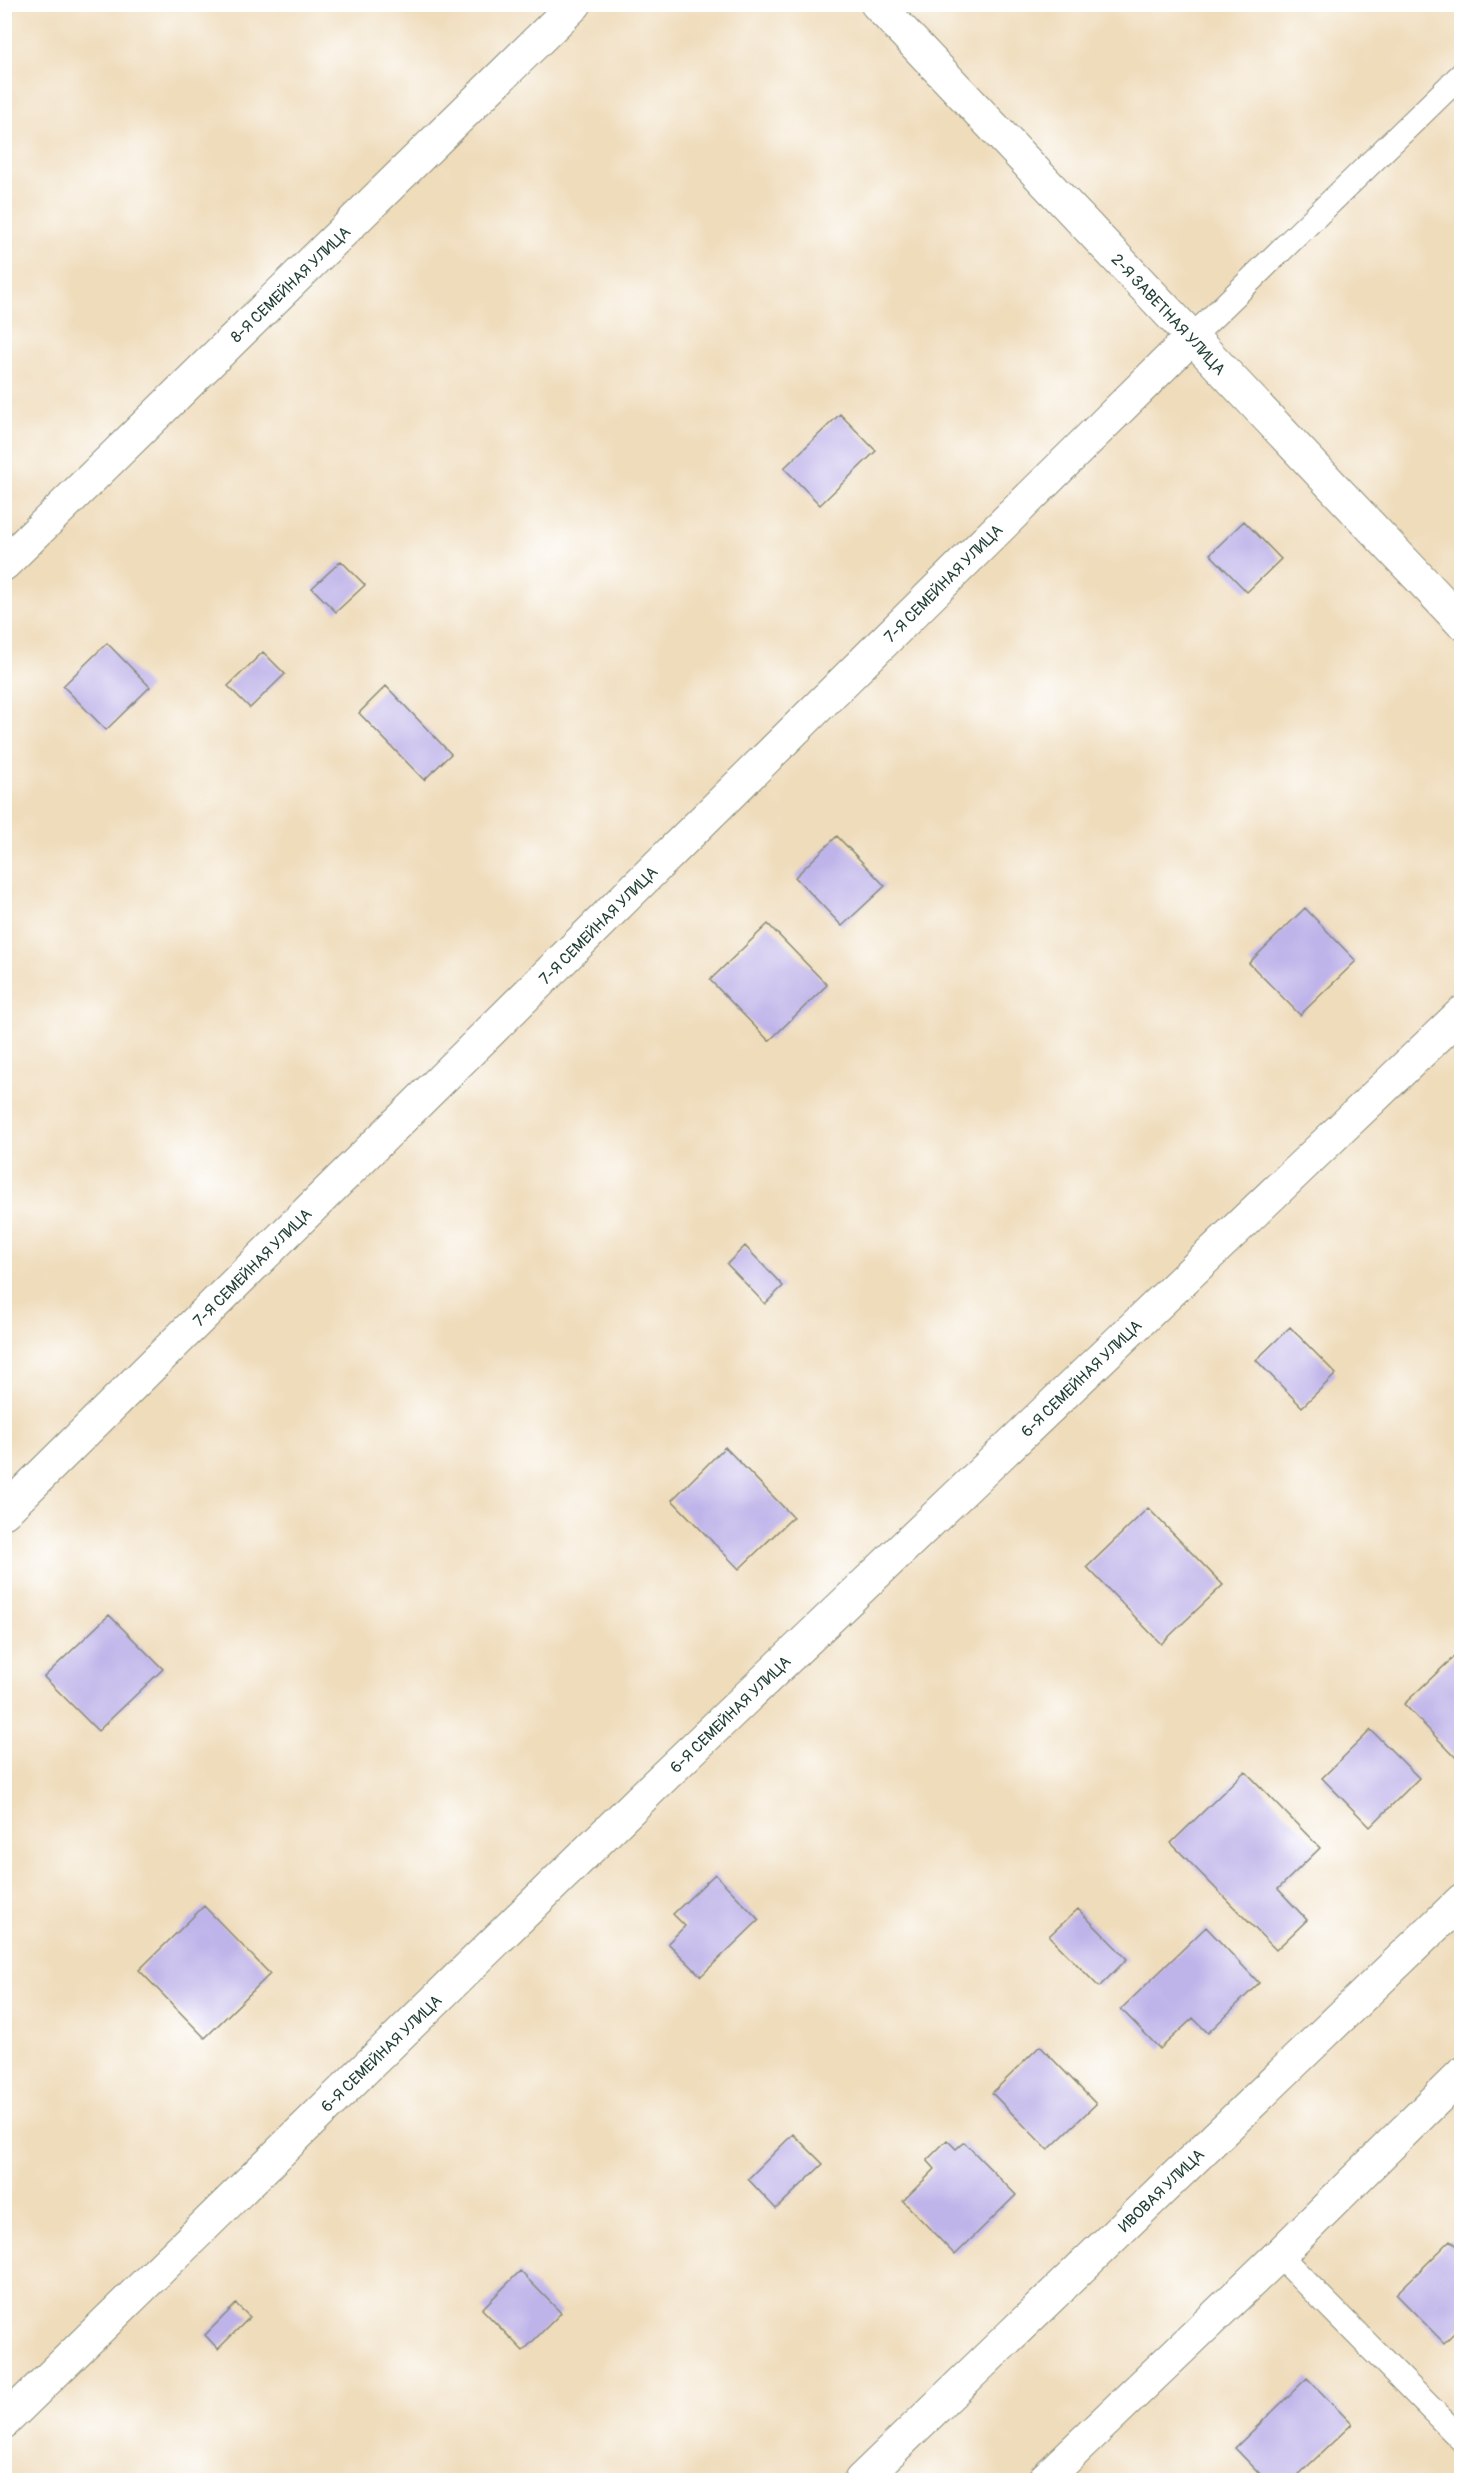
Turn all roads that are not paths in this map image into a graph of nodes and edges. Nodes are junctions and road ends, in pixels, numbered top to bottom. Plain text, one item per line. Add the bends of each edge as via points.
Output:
1 (575, 4) edge
2 (877, 4) edge
3 (1461, 74) edge
4 (1191, 338) junction
5 (4, 564) edge
6 (1461, 623) edge
7 (1461, 1013) edge
8 (4, 1512) edge
9 (1461, 1900) edge
10 (1461, 2074) edge
11 (1279, 2255) junction
12 (4, 2422) edge
13 (1461, 2440) edge
14 (861, 2481) edge
15 (1044, 2481) edge

1 - 5 street, 8-Я СЕМЕЙНАЯ УЛИЦА
2 - 4 street, 2-Я ЗАВЕТНАЯ УЛИЦА
3 - 4 lane
4 - 6 street, 2-Я ЗАВЕТНАЯ УЛИЦА
4 - 8 street, 7-Я СЕМЕЙНАЯ УЛИЦА
7 - 12 street, 6-Я СЕМЕЙНАЯ УЛИЦА via 644,1796
9 - 14 street, ИВОВАЯ УЛИЦА
10 - 11 street
11 - 13 lane
11 - 15 street

